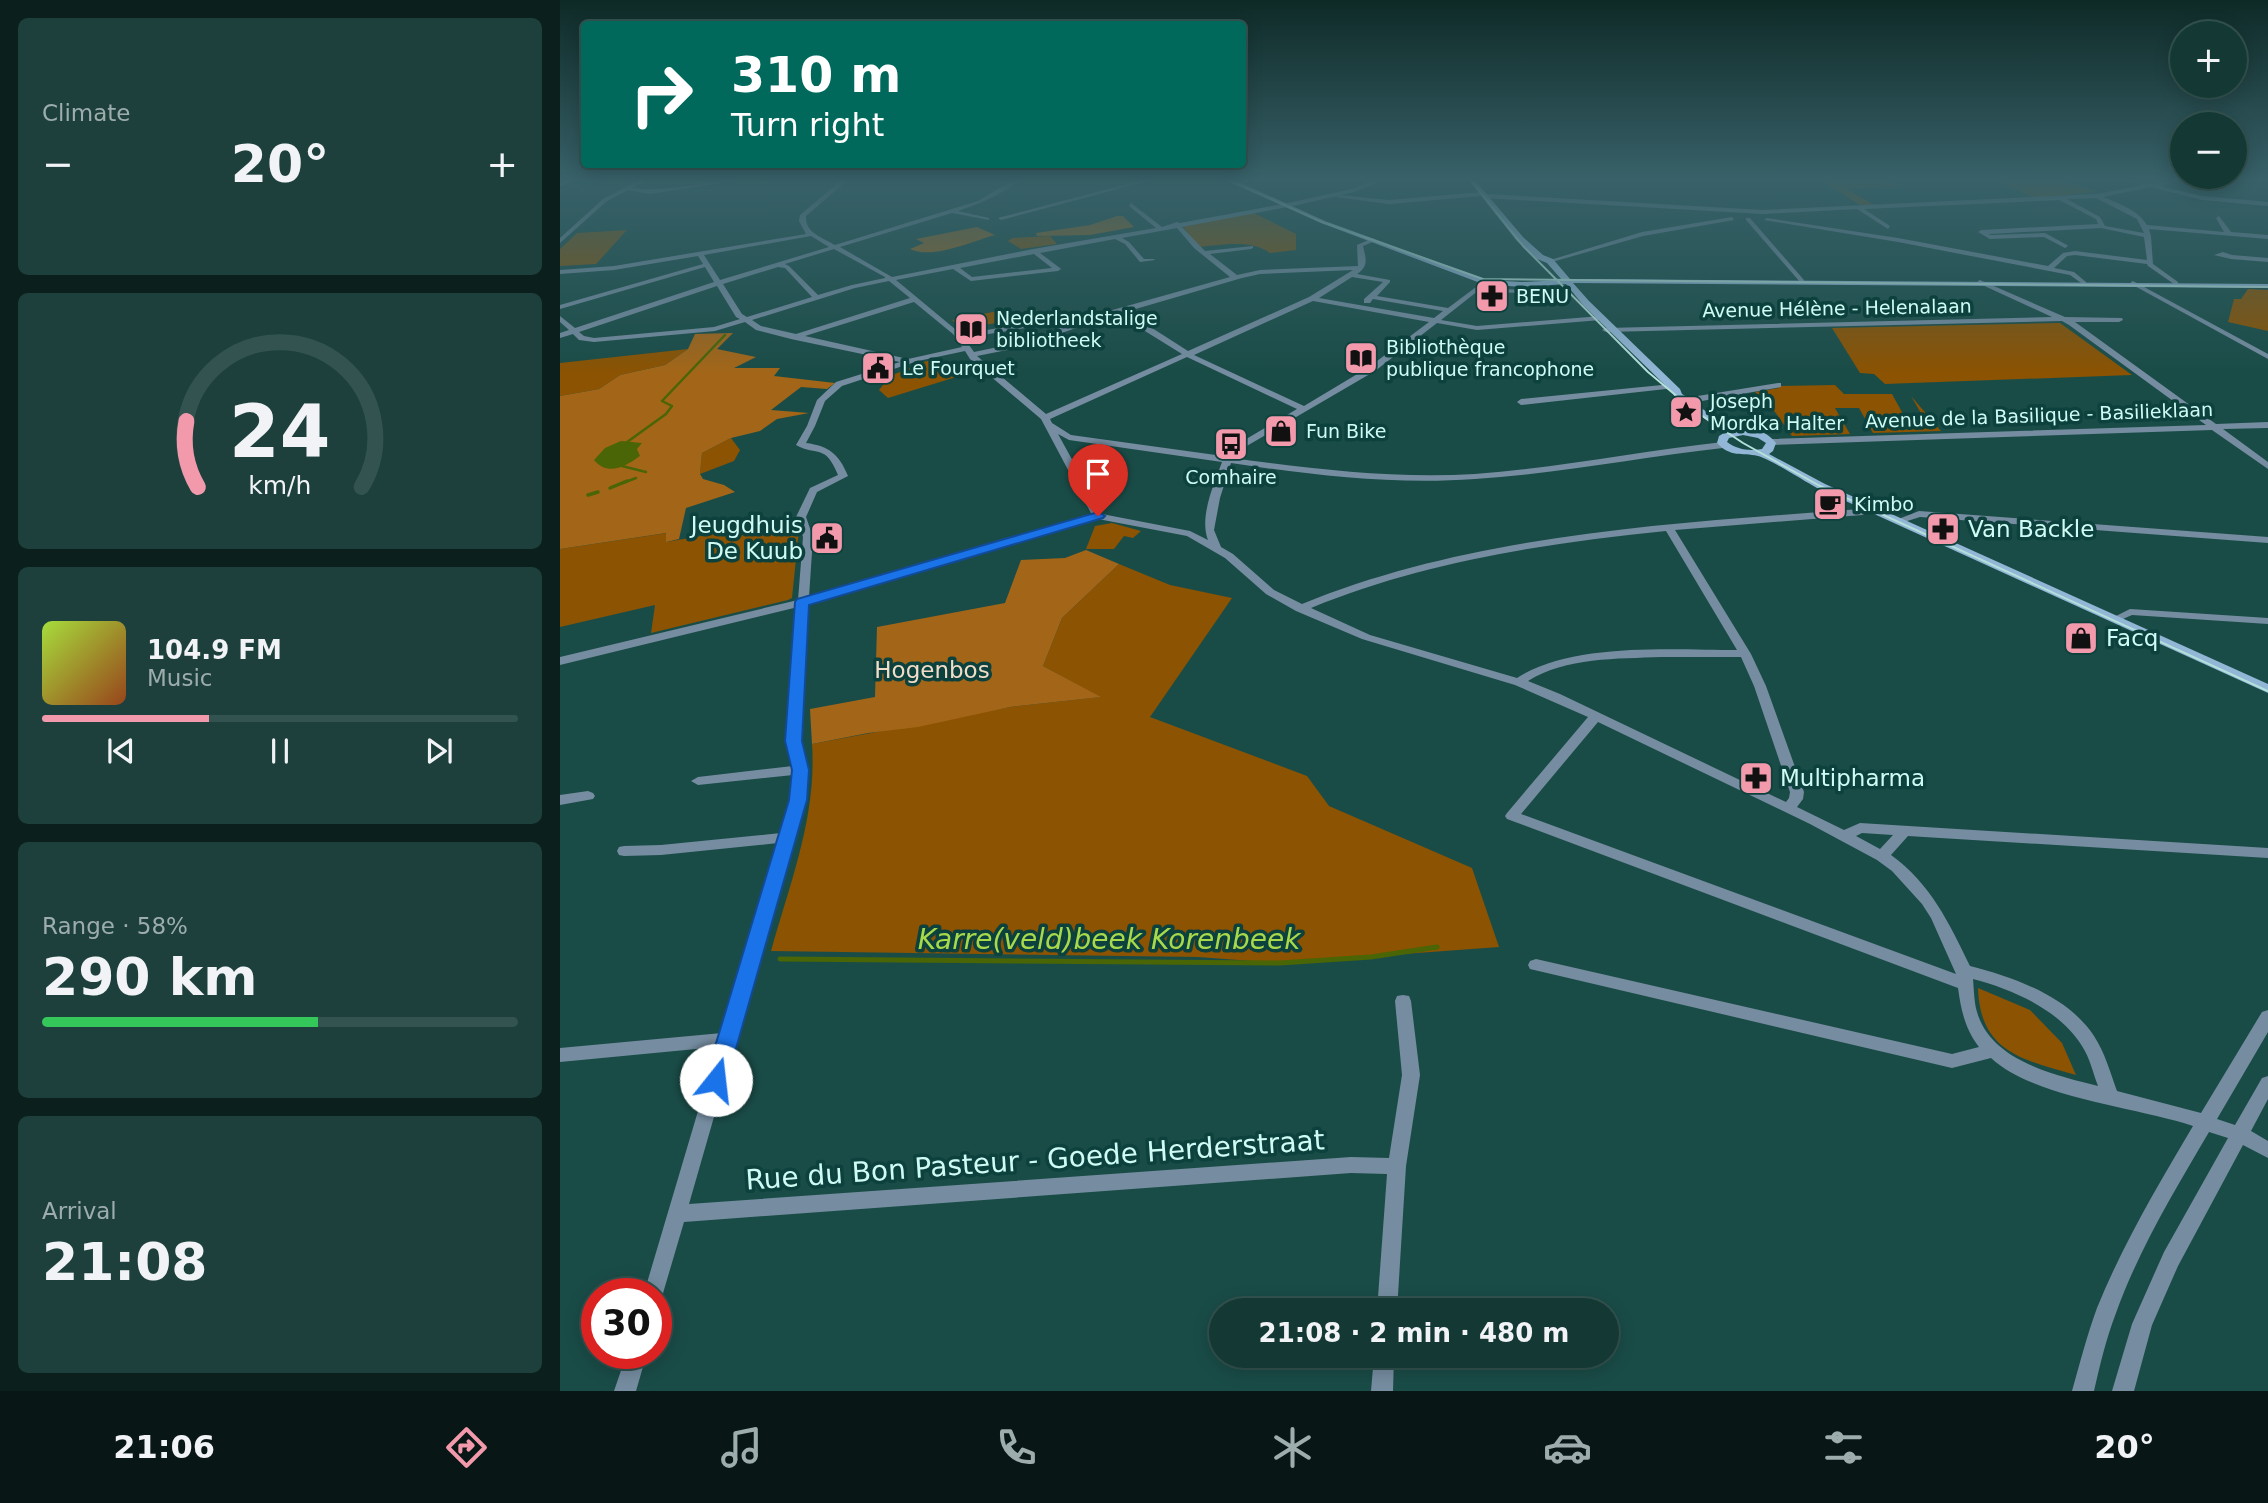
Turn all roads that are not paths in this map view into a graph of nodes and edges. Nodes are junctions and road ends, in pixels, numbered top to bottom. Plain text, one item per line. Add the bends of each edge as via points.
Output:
1 (764, 243) edge
2 (826, 243) edge
3 (848, 243) edge
4 (1077, 243) edge
5 (1127, 243) edge
6 (1193, 243) edge
7 (1365, 243) edge
8 (1381, 243) edge
9 (1523, 243) edge
10 (1524, 243) edge
11 (1612, 243) edge
12 (1769, 243) edge
13 (1913, 243) edge
14 (2059, 243) edge
15 (2149, 243) edge
16 (2065, 246) dead end
17 (835, 247) junction
18 (1251, 247) dead end
19 (1033, 251) junction
20 (1206, 253) junction
21 (700, 254) junction
22 (2217, 255) dead end
23 (1152, 260) dead end
24 (2268, 260) edge
25 (1550, 261) junction
26 (2150, 262) junction
27 (706, 265) junction
28 (779, 265) junction
29 (953, 266) junction
30 (1361, 268) junction
31 (2049, 269) junction
32 (560, 272) edge
33 (1352, 275) junction
34 (1236, 278) junction
35 (889, 279) junction
36 (1802, 281) junction
37 (1486, 282) junction
38 (1563, 282) junction
39 (1980, 282) junction
40 (2084, 283) junction
41 (2133, 283) junction
42 (718, 284) junction
43 (2176, 284) junction
44 (2268, 286) edge
45 (1496, 291) dead end
46 (1565, 293) junction
47 (815, 296) junction
48 (1372, 297) junction
49 (915, 299) junction
50 (1312, 299) junction
51 (560, 306) edge
52 (1358, 307) junction
53 (1448, 310) junction
54 (560, 318) edge
55 (1598, 318) junction
56 (1093, 319) junction
57 (746, 320) junction
58 (2068, 320) junction
59 (2119, 320) dead end
60 (1135, 321) dead end
61 (1435, 321) junction
62 (1508, 327) joint
63 (1609, 330) junction
64 (574, 331) junction
65 (560, 336) edge
66 (960, 336) junction
67 (794, 337) junction
68 (970, 353) junction
69 (1188, 355) junction
70 (2268, 357) edge
71 (908, 362) junction
72 (1778, 386) dead end
73 (1669, 387) junction
74 (1521, 402) dead end
75 (1683, 402) junction
76 (1304, 409) junction
77 (1048, 422) junction
78 (2268, 425) edge
79 (2214, 427) junction
80 (1069, 438) junction
81 (1726, 438) junction
82 (1057, 442) junction
83 (1766, 448) junction
84 (1225, 460) junction
85 (2268, 466) edge
86 (1874, 507) junction
87 (1098, 516) junction
88 (1901, 520) junction
89 (1668, 527) junction
90 (1209, 530) junction
91 (1190, 534) junction
92 (2268, 540) edge
93 (1216, 547) junction
94 (802, 602) junction
95 (1300, 609) junction
96 (2116, 619) junction
97 (2268, 621) edge
98 (1745, 654) junction
99 (560, 661) edge
100 (1519, 682) junction
101 (2268, 689) edge
102 (1596, 716) junction
103 (800, 770) junction
104 (698, 780) dead end
105 (588, 796) dead end
106 (560, 800) edge
107 (1787, 808) junction
108 (1905, 831) junction
109 (1845, 836) junction
110 (788, 837) junction
111 (624, 851) dead end
112 (2268, 853) edge
113 (1882, 856) junction
114 (1536, 965) dead end
115 (1965, 977) junction
116 (1404, 1001) dead end
117 (2268, 1017) edge
118 (728, 1039) junction
119 (1993, 1050) junction
120 (560, 1055) edge
121 (2268, 1083) edge
122 (2110, 1095) junction
123 (704, 1121) joint
124 (2206, 1123) junction
125 (2239, 1134) junction
126 (2268, 1150) edge
127 (1396, 1166) junction
128 (678, 1214) junction
129 (659, 1278) edge
130 (1388, 1298) edge
131 (1383, 1368) edge
132 (632, 1369) edge
133 (625, 1391) edge
134 (1382, 1391) edge
135 (2083, 1391) edge
136 (2123, 1391) edge

1 - 21 street
2 - 17 street
3 - 17 street
4 - 19 street
5 - 23 street via 1138,261
6 - 20 street
7 - 30 street via 1360,245
8 - 37 main road
9 - 38 main road
10 - 25 main road
11 - 25 street
12 - 36 street
13 - 31 street
14 - 16 street
15 - 26 street
17 - 28 street
17 - 35 street
18 - 20 street
19 - 29 street
19 - 29 street via 1058,269 976,279
20 - 34 street
21 - 27 street
21 - 32 street
22 - 24 street
25 - 38 main road
26 - 31 street via 2070,253
26 - 43 street
27 - 42 street
27 - 51 street
28 - 42 street
28 - 47 street via 787,267
29 - 35 street
30 - 33 street
30 - 34 street via 1260,272
31 - 40 street via 2072,273
33 - 48 street via 1388,281
33 - 50 street
34 - 56 street
35 - 47 street
35 - 49 street
36 - 38 main road
36 - 39 main road
37 - 38 main road
37 - 53 street
38 - 46 main road
38 - 55 main road
39 - 40 main road
39 - 58 street
40 - 41 main road
41 - 43 main road
41 - 70 street
42 - 57 street
42 - 64 street
43 - 44 main road
45 - 46 street
46 - 55 main road
47 - 57 street
48 - 52 street
48 - 53 street
49 - 66 street
49 - 67 street
50 - 52 street
50 - 69 street
52 - 61 street
53 - 61 street
54 - 64 street
55 - 62 street
55 - 63 main road
56 - 66 street via 1076,317
56 - 68 street via 1014,346
57 - 64 street via 698,332 594,340
57 - 67 street via 766,331
58 - 59 street, Avenue Hélène - Helenalaan
58 - 63 street, Avenue Hélène - Helenalaan
58 - 79 street
60 - 69 street
61 - 62 street via 1477,328
61 - 76 street via 1372,369
63 - 73 main road
64 - 65 street
66 - 68 street
67 - 71 street
68 - 71 street via 962,359 941,355
68 - 77 street
69 - 76 street
69 - 77 street
71 - 94 street via 834,388 821,400 800,445 825,448 843,476 813,490 801,517 808,537
72 - 75 street
73 - 74 street
73 - 75 main road via 1666,392
75 - 81 main road
76 - 84 street
77 - 80 street
77 - 82 street
78 - 79 street, Avenue de la Basilique - Basilieklaan
79 - 83 street, Avenue de la Basilique - Basilieklaan
79 - 85 street
80 - 82 street
80 - 84 street
81 - 83 main road via 1738,452
81 - 83 main road via 1756,434
81 - 84 street via 1499,474 1443,478 1375,476
82 - 87 street
83 - 86 main road
84 - 90 street
86 - 88 main road
86 - 89 street via 1861,512
87 - 91 street
87 - 94 street
88 - 92 street via 1919,514
88 - 96 main road
89 - 95 street via 1471,557
89 - 98 street
90 - 91 street
90 - 93 street
91 - 93 street
93 - 95 street via 1270,592
94 - 99 street
94 - 103 street via 794,741
95 - 100 street via 1366,637
96 - 97 street via 2130,612
96 - 101 main road
98 - 100 street via 1607,656 1557,664
98 - 107 street via 1797,792
100 - 102 street
102 - 107 street
102 - 115 street via 1512,816
103 - 104 street
103 - 110 street
105 - 106 street
107 - 109 street
108 - 109 street via 1860,828
108 - 112 street
108 - 113 street
109 - 113 street
110 - 111 street
110 - 118 street
113 - 115 street via 1927,900
114 - 119 street via 1952,1060
115 - 119 street via 1969,1012
115 - 122 street via 1990,976 2021,988 2059,1013 2085,1036
116 - 127 street via 1410,1075
117 - 124 street
118 - 120 street
118 - 123 street
119 - 122 street via 2035,1077
121 - 125 street
122 - 124 street
123 - 128 street
124 - 125 street
124 - 135 street via 2122,1274
125 - 126 street
125 - 136 street via 2154,1294
127 - 128 street, Rue du Bon Pasteur - Goede Herderstraat via 1351,1165
127 - 130 street
128 - 129 street
131 - 134 street
132 - 133 street

